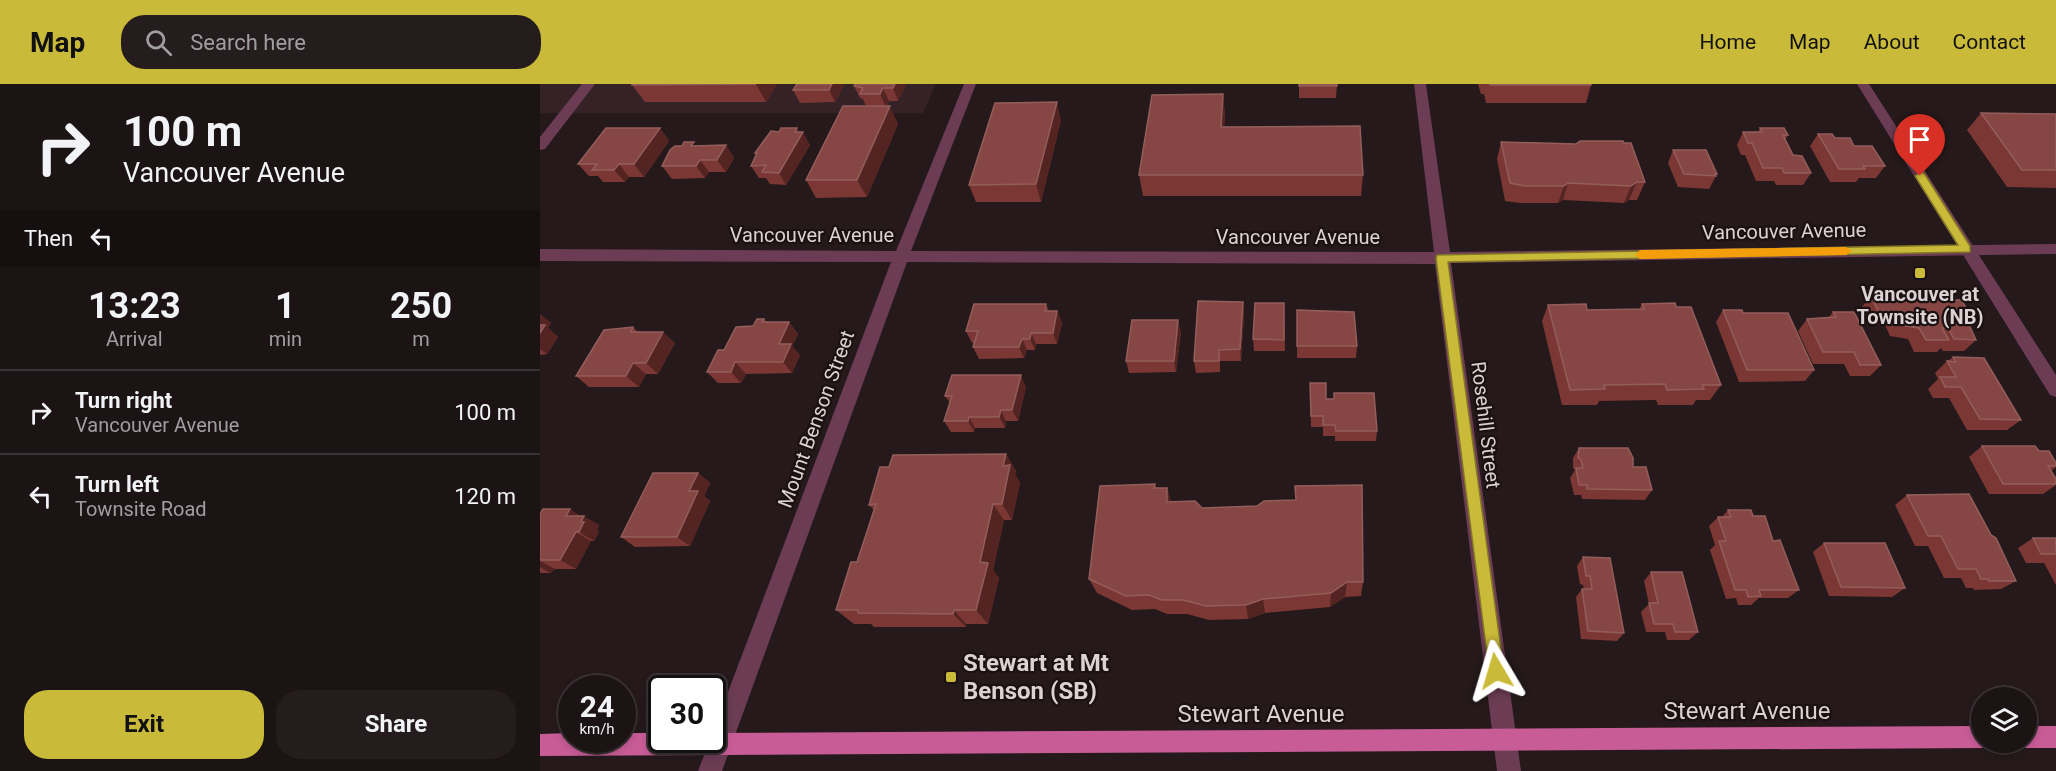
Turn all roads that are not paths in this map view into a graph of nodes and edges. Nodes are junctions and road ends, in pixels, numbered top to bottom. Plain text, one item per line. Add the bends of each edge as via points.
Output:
1 (589, 84) edge
2 (970, 84) edge
3 (1420, 84) edge
4 (1863, 84) edge
5 (540, 146) edge
6 (1966, 249) junction
7 (2056, 249) edge
8 (540, 255) edge
9 (901, 257) junction
10 (1442, 258) junction
11 (2056, 390) edge
12 (726, 728) edge
13 (1971, 737) edge
14 (2037, 737) edge
15 (2056, 737) edge
16 (1504, 740) junction
17 (648, 744) edge
18 (726, 744) edge
19 (540, 745) edge
20 (717, 753) edge
21 (710, 771) edge
22 (1509, 771) edge

1 - 5 street
2 - 9 street, Mount Benson Street
3 - 10 street, Rosehill Street
4 - 6 street
6 - 7 street, Vancouver Avenue
6 - 10 street, Vancouver Avenue
6 - 11 street
8 - 9 street, Vancouver Avenue
9 - 10 street, Vancouver Avenue
9 - 12 street, Mount Benson Street
10 - 16 street, Rosehill Street
13 - 16 highway, Stewart Avenue
14 - 15 highway
16 - 18 highway, Stewart Avenue
16 - 22 street, Rosehill Street
17 - 19 highway, Stewart Avenue
20 - 21 street, Mount Benson Street

